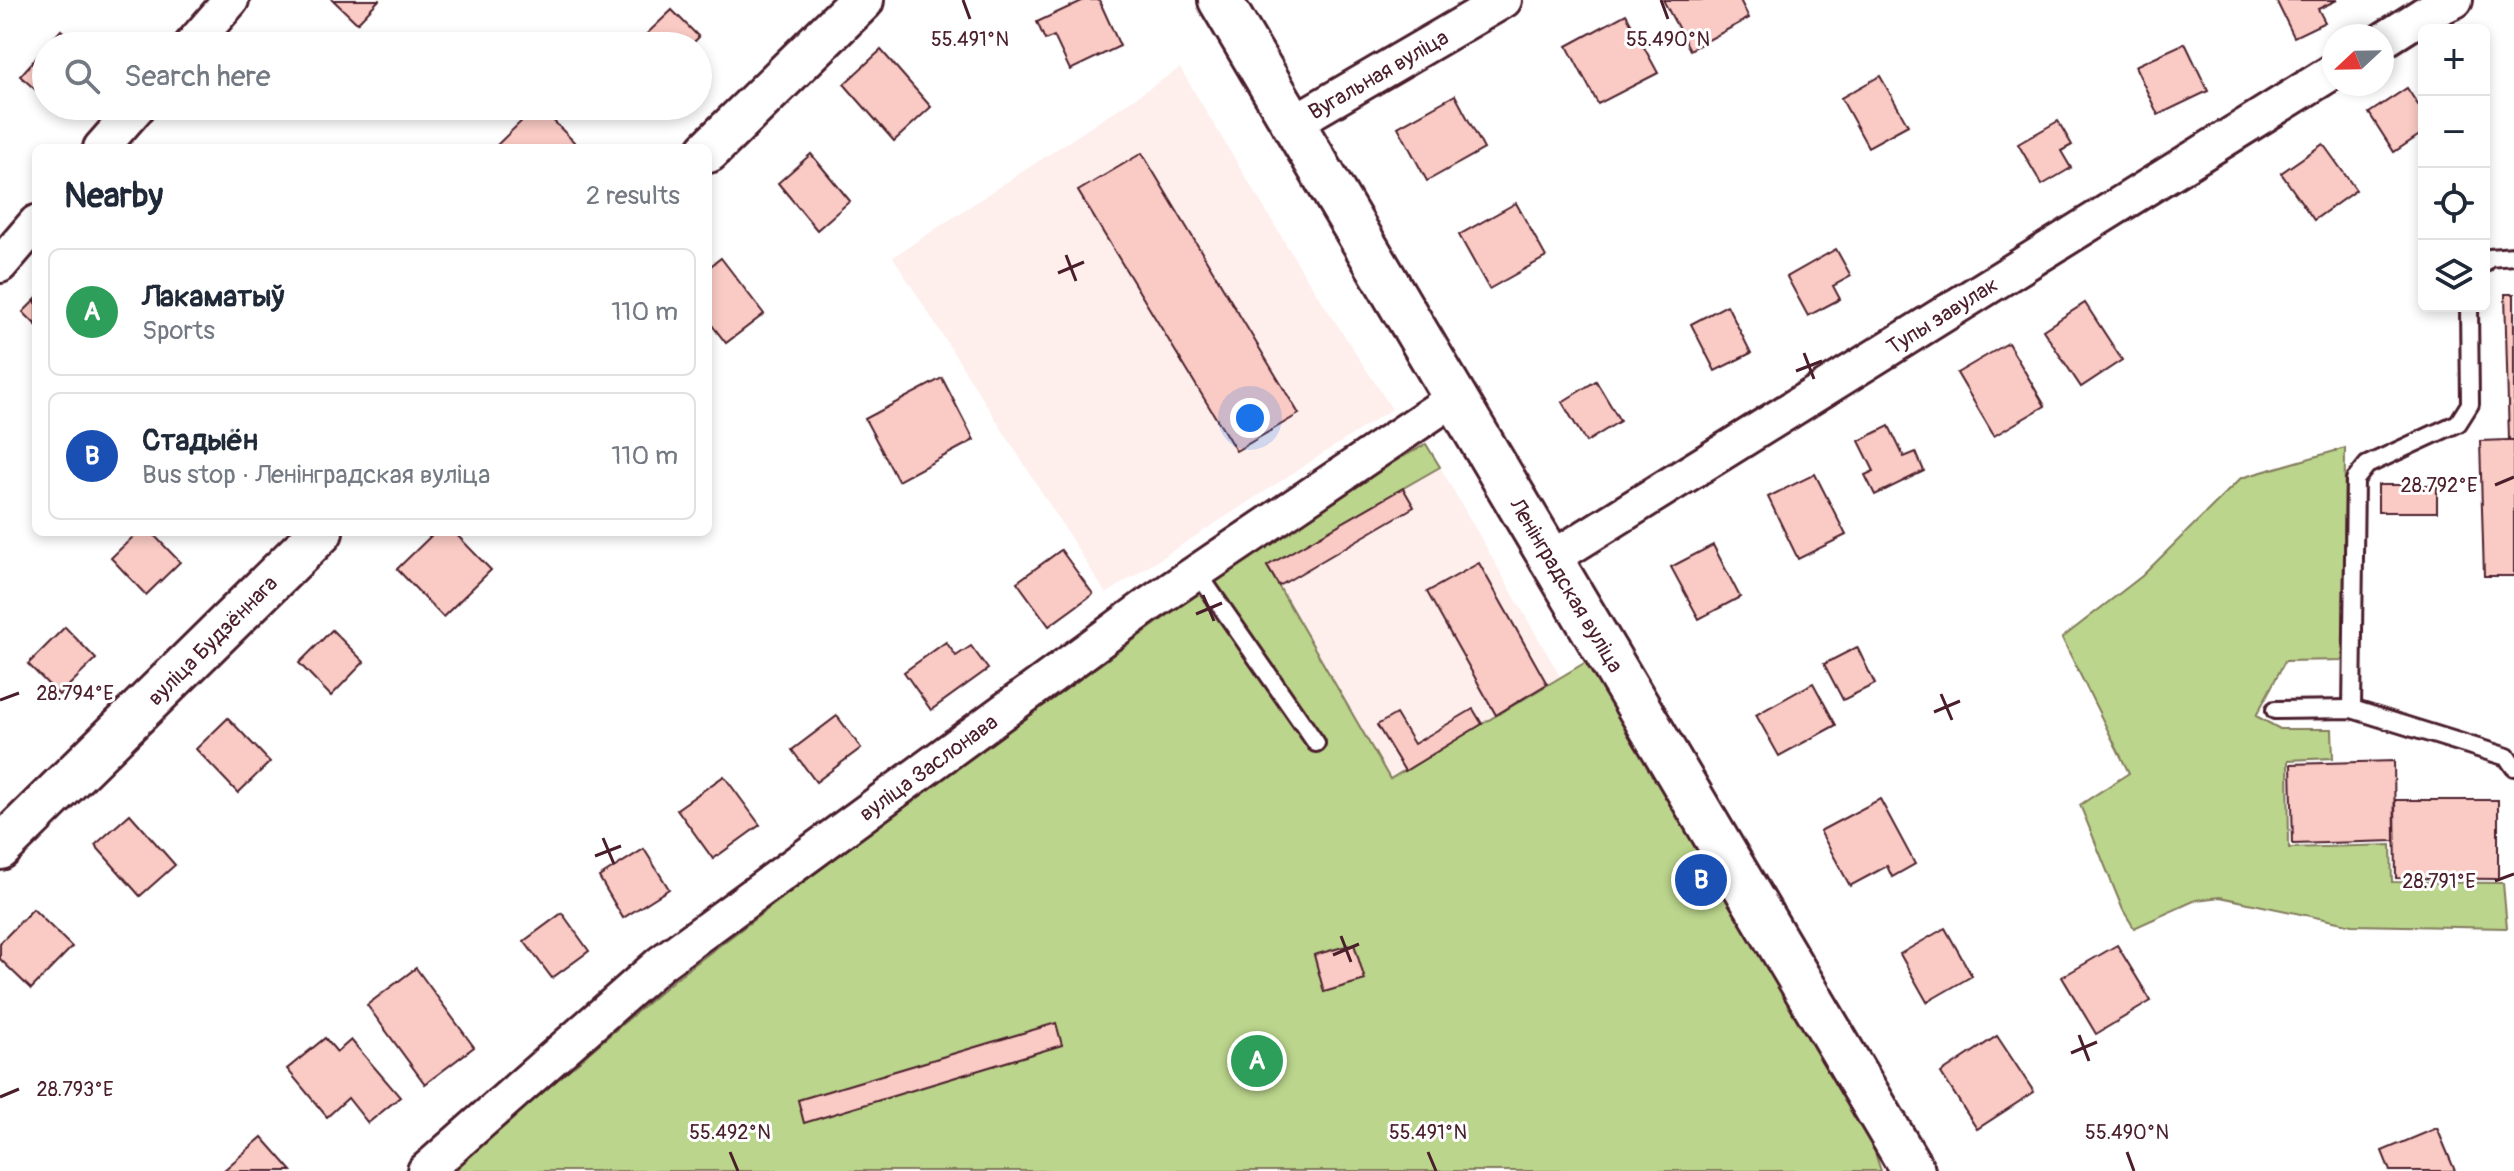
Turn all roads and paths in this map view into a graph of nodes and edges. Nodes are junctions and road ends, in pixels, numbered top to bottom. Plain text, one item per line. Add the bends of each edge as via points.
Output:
1 (231, 0) edge
2 (862, 0) edge
3 (1220, 0) edge
4 (1504, 0) edge
5 (2455, 0) edge
6 (203, 32) edge
7 (2394, 33) edge
8 (2322, 78) edge
9 (126, 120) edge
10 (1293, 123) junction
11 (105, 144) edge
12 (712, 147) edge
13 (32, 228) edge
14 (2514, 256) edge
15 (2490, 258) edge
16 (0, 265) edge
17 (2469, 312) edge
18 (1456, 397) junction
19 (317, 536) edge
20 (1551, 559) junction
21 (1197, 572) junction
22 (2352, 709) junction
23 (2275, 710) dead end
24 (1316, 743) dead end
25 (2514, 767) edge
26 (0, 848) edge
27 (425, 1171) edge
28 (1913, 1171) edge

1 - 6 street
2 - 12 street
3 - 10 street, Ленінградская вуліца
4 - 10 street, Вугальная вуліца
5 - 7 street
8 - 20 street, Тупы завулак
9 - 11 street
10 - 18 street, Ленінградская вуліца
13 - 16 street
14 - 15 lane
17 - 22 lane via 2470,404 2458,423 2367,465 2355,480
18 - 20 street, Ленінградская вуліца
18 - 21 street, вуліца Заслонава
19 - 26 street, вуліца Будзённага
20 - 28 street, Ленінградская вуліца
21 - 24 lane
21 - 27 street, вуліца Заслонава via 661,963
22 - 23 lane
22 - 25 lane via 2507,757

